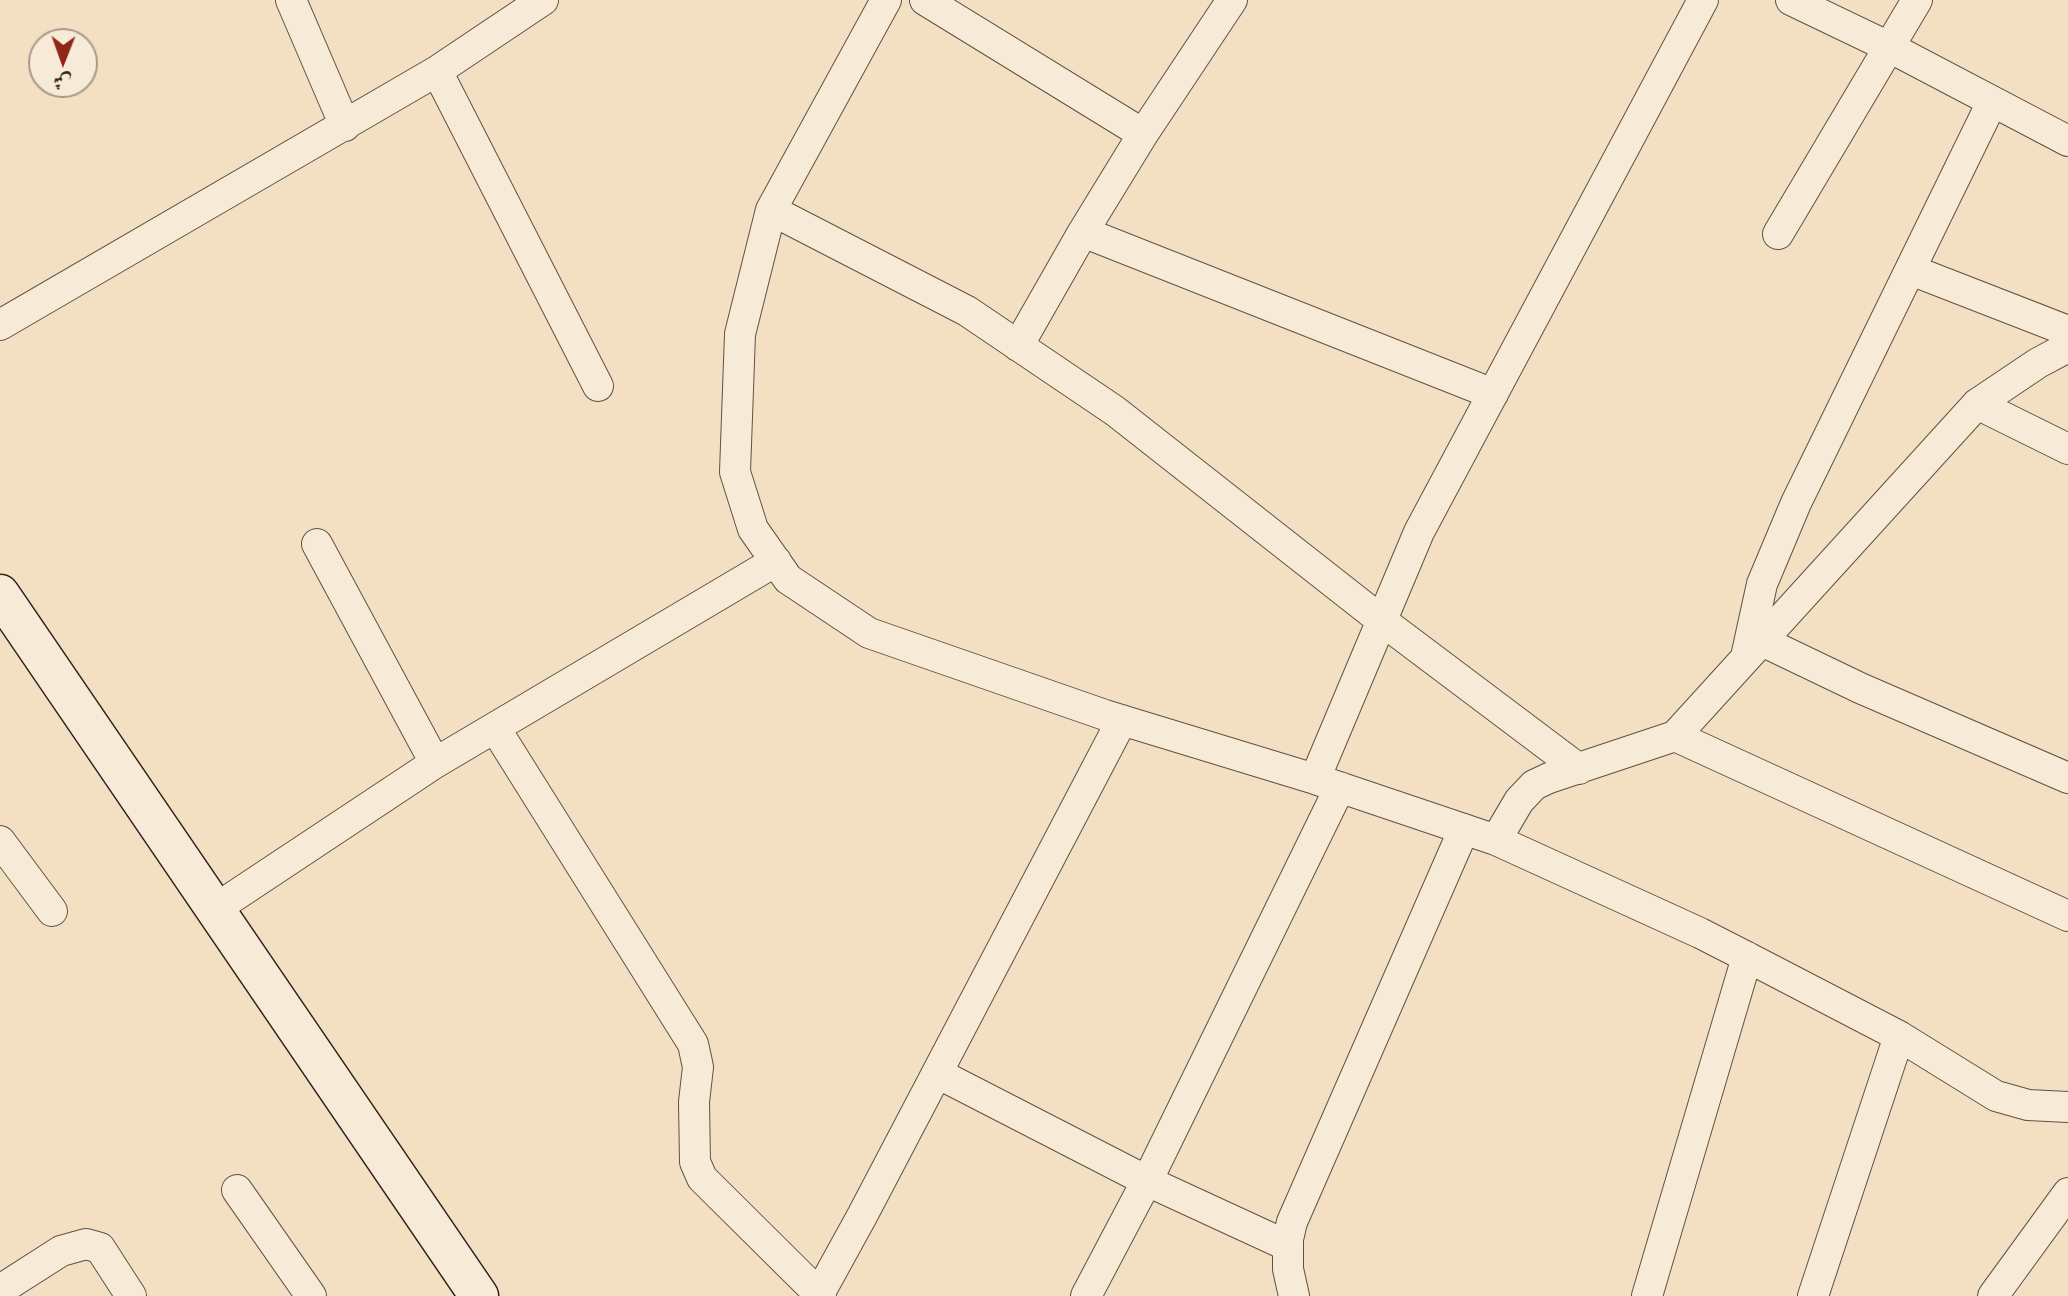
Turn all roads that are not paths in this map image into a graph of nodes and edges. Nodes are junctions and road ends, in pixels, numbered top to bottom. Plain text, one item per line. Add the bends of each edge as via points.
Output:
1 (291, 0) edge
2 (543, 0) edge
3 (886, 0) edge
4 (925, 0) edge
5 (1232, 0) edge
6 (1703, 0) edge
7 (1791, 0) edge
8 (1917, 0) edge
9 (1889, 47) junction
10 (437, 71) junction
11 (1992, 102) junction
12 (345, 126) junction
13 (1143, 134) junction
14 (2068, 141) edge
15 (771, 210) junction
16 (1083, 232) junction
17 (1778, 234) dead end
18 (1911, 270) junction
19 (0, 325) edge
20 (2068, 331) edge
21 (1018, 346) junction
22 (2068, 347) edge
23 (598, 386) dead end
24 (1493, 394) junction
25 (1977, 404) junction
26 (2068, 449) edge
27 (317, 544) dead end
28 (776, 561) junction
29 (0, 594) edge
30 (1381, 620) junction
31 (1754, 650) junction
32 (1122, 720) junction
33 (495, 727) junction
34 (1675, 736) junction
35 (435, 763) junction
36 (1579, 769) junction
37 (2068, 778) edge
38 (1328, 783) junction
39 (1464, 829) junction
40 (1496, 840) junction
41 (0, 841) edge
42 (215, 909) junction
43 (52, 911) dead end
44 (2068, 916) edge
45 (1747, 957) junction
46 (1899, 1036) junction
47 (937, 1073) junction
48 (2068, 1108) edge
49 (1147, 1181) junction
50 (237, 1190) dead end
51 (2068, 1193) edge
52 (1288, 1246) junction
53 (0, 1290) edge
54 (819, 1295) edge
55 (131, 1296) edge
56 (311, 1296) edge
57 (479, 1296) edge
58 (1086, 1296) edge
59 (1294, 1296) edge
60 (1647, 1296) edge
61 (1814, 1296) edge
62 (1993, 1296) edge

1 - 12 street
2 - 10 street
3 - 15 street
4 - 13 street
5 - 13 street
6 - 24 street
7 - 9 street
8 - 9 street
9 - 11 street
9 - 17 street
10 - 12 street
10 - 23 street
11 - 14 street
11 - 18 street
12 - 19 street
13 - 16 street
15 - 21 street via 967,311
15 - 28 street via 740,334 735,472 753,529
16 - 21 street
16 - 24 street
18 - 20 street
18 - 31 street via 1796,503 1762,584
21 - 30 street via 1115,411
22 - 25 street
24 - 30 street via 1419,532
25 - 26 street
25 - 31 street
27 - 35 street
28 - 32 street via 788,579 869,633
28 - 33 street
29 - 42 street
30 - 36 street
30 - 38 street
31 - 34 street
31 - 37 street via 1860,688
32 - 38 street
32 - 47 street
33 - 35 street
33 - 54 street via 693,1044 698,1067 695,1162 702,1178
34 - 36 street
34 - 44 street
35 - 42 street
36 - 40 street via 1534,785
38 - 39 street
38 - 49 street
39 - 40 street
39 - 52 street via 1292,1222
40 - 45 street
41 - 43 street
42 - 57 street
45 - 46 street
45 - 60 street
46 - 48 street via 1996,1096 2028,1105
46 - 61 street
47 - 49 street
47 - 54 street
49 - 52 street
49 - 58 street
50 - 56 street
51 - 62 street
52 - 59 street
53 - 55 street via 61,1251 86,1244 100,1248

